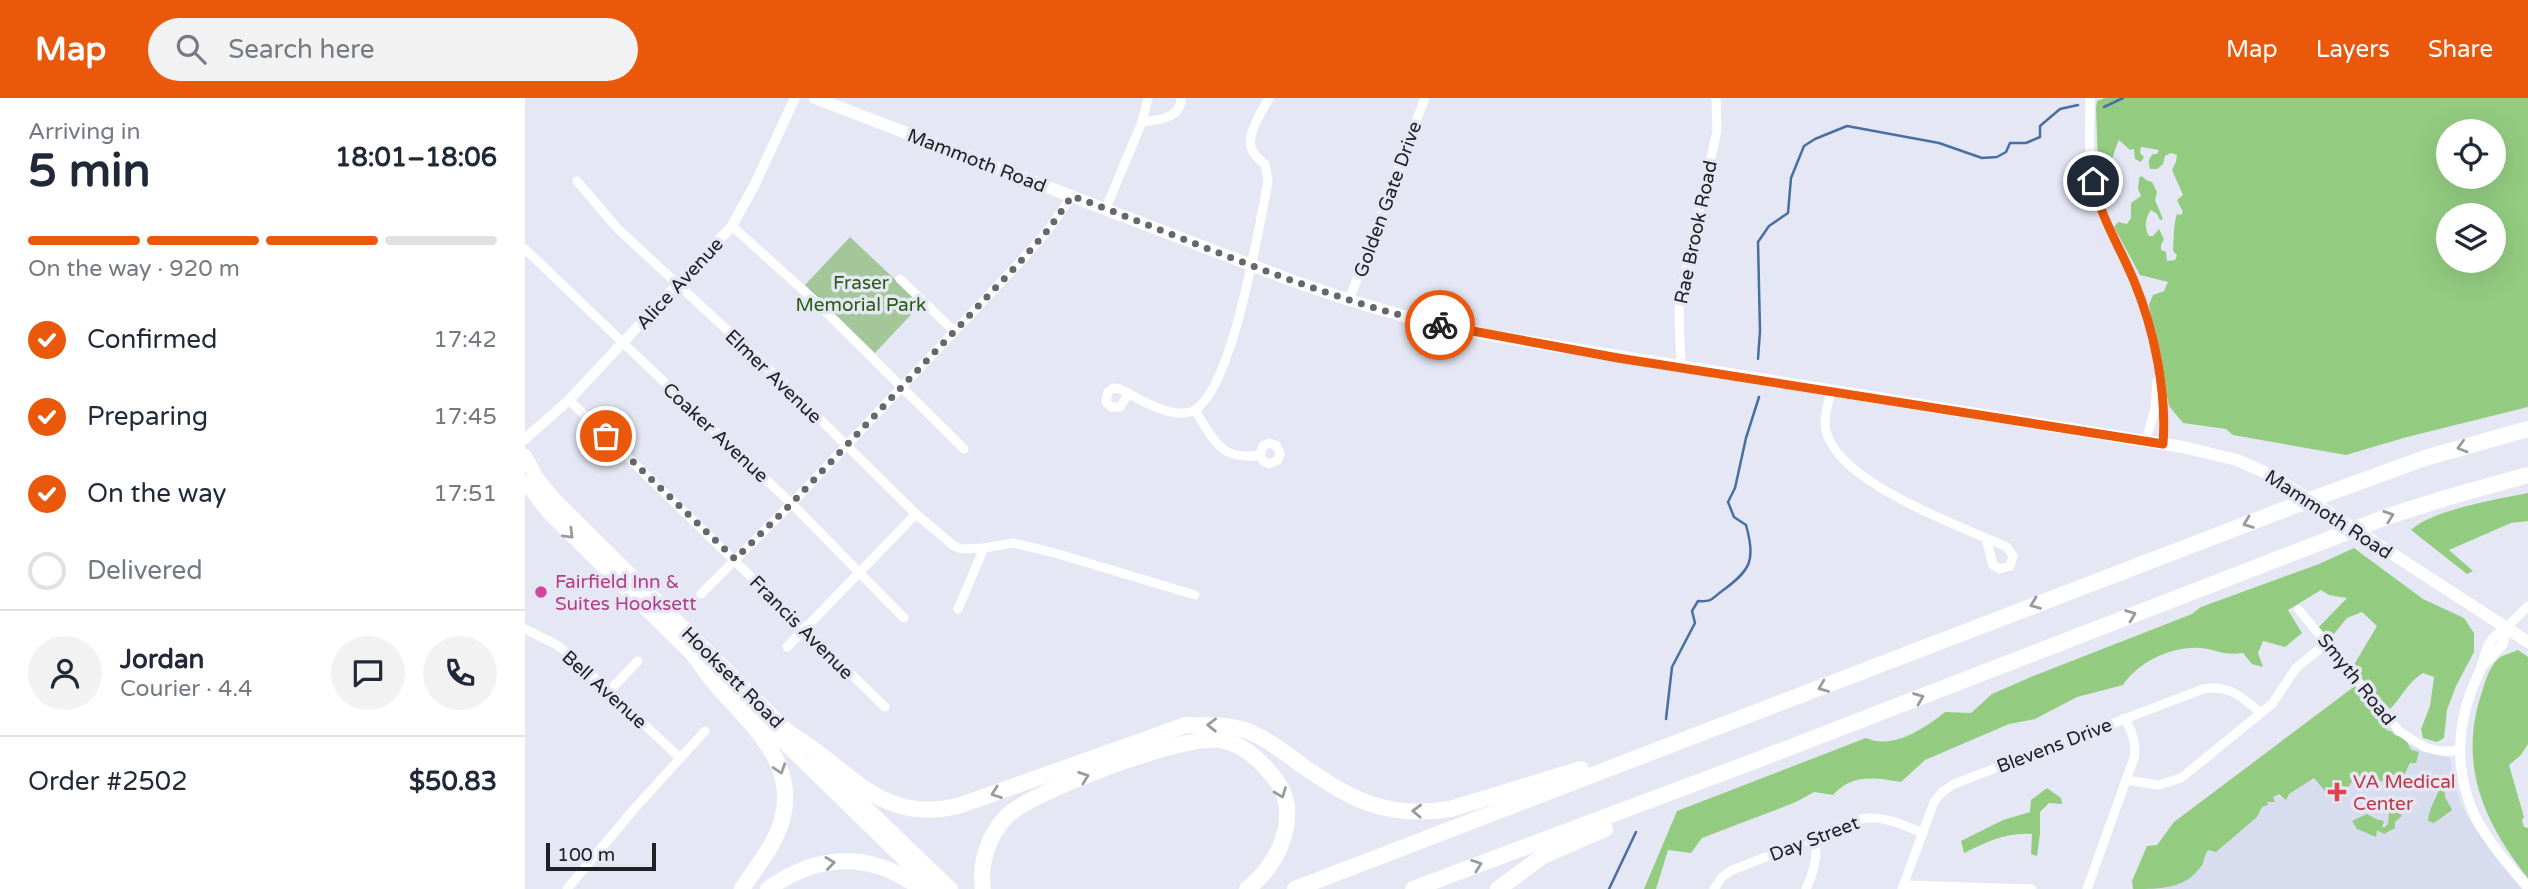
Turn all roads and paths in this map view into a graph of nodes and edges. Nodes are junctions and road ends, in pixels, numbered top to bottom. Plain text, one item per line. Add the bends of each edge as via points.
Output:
1 (795, 98) edge
2 (814, 98) edge
3 (1148, 98) edge
4 (1181, 98) edge
5 (1269, 98) edge
6 (1425, 98) edge
7 (1716, 98) edge
8 (2090, 98) edge
9 (1142, 122) junction
10 (577, 181) dead end
11 (1072, 196) junction
12 (1106, 208) junction
13 (732, 226) junction
14 (525, 249) edge
15 (1250, 265) junction
16 (900, 279) dead end
17 (679, 284) junction
18 (1349, 300) junction
19 (954, 331) junction
20 (622, 343) junction
21 (1681, 367) junction
22 (2157, 368) junction
23 (901, 387) junction
24 (1831, 392) junction
25 (1129, 393) dead end
26 (569, 400) junction
27 (1195, 410) junction
28 (2528, 429) edge
29 (525, 439) edge
30 (2146, 441) junction
31 (2163, 444) junction
32 (846, 446) junction
33 (964, 449) dead end
34 (1260, 455) dead end
35 (525, 456) edge
36 (2528, 475) edge
37 (525, 482) edge
38 (791, 504) junction
39 (916, 514) junction
40 (1986, 538) dead end
41 (984, 548) junction
42 (735, 559) junction
43 (859, 570) junction
44 (701, 594) dead end
45 (1195, 595) dead end
46 (2528, 606) edge
47 (958, 609) dead end
48 (2299, 610) dead end
49 (904, 618) dead end
50 (804, 627) junction
51 (525, 629) edge
52 (2505, 629) junction
53 (2528, 642) edge
54 (2327, 643) junction
55 (787, 647) dead end
56 (695, 657) junction
57 (638, 661) dead end
58 (609, 691) junction
59 (885, 707) dead end
60 (2261, 713) junction
61 (2124, 718) junction
62 (705, 731) dead end
63 (789, 733) junction
64 (2459, 751) junction
65 (1649, 754) junction
66 (680, 758) junction
67 (1752, 762) junction
68 (2126, 780) junction
69 (1923, 833) junction
70 (1815, 837) junction
71 (1903, 887) edge
72 (2528, 888) edge
73 (567, 889) edge
74 (742, 889) edge
75 (768, 889) edge
76 (921, 889) edge
77 (934, 889) edge
78 (951, 889) edge
79 (983, 889) edge
80 (1247, 889) edge
81 (1294, 889) edge
82 (1413, 889) edge
83 (1498, 889) edge
84 (1714, 889) edge
85 (1806, 889) edge
86 (2032, 889) edge
87 (2087, 889) edge

1 - 13 street, Alice Avenue
2 - 11 main road, Mammoth Road
3 - 9 street
4 - 9 street via 1176,113
5 - 15 street via 1251,143 1268,173
6 - 18 street, Golden Gate Drive
7 - 21 street, Rae Brook Road via 1717,131 1681,297
8 - 22 street via 2095,190 2139,295
9 - 12 street
10 - 17 street, Elmer Avenue via 618,229
11 - 12 main road, Mammoth Road
11 - 19 street via 1048,230
12 - 15 main road, Mammoth Road
13 - 17 street, Alice Avenue
13 - 23 street
14 - 20 street, Coaker Avenue
15 - 18 main road, Mammoth Road
15 - 27 street via 1230,348 1209,394
16 - 19 street
17 - 20 street, Alice Avenue
17 - 32 street, Elmer Avenue
18 - 21 main road, Mammoth Road via 1494,336
19 - 23 street
20 - 26 street, Alice Avenue
20 - 38 street, Coaker Avenue
21 - 24 main road, Mammoth Road
22 - 30 street via 2155,408
22 - 31 street via 2163,394
23 - 32 street
23 - 33 street
24 - 30 main road, Mammoth Road
24 - 40 street via 1826,430 1835,450 1852,468 1918,508
25 - 27 street via 1169,411
26 - 29 street, Alice Avenue
26 - 42 street, Francis Avenue
27 - 34 street via 1227,452 1240,457
28 -> 65 highway via 2367,478
30 - 31 main road, Mammoth Road
31 - 52 main road, Mammoth Road via 2237,460 2288,485
32 - 38 street
32 - 39 street, Elmer Avenue
35 - 63 main road, Hooksett Road via 553,498
67 -> 36 highway via 2377,521
37 -> 56 main road, Hooksett Road via 549,513
38 - 42 street
38 - 43 street, Coaker Avenue
39 - 41 street, Elmer Avenue via 954,547
39 - 43 street
41 - 45 street, Elmer Avenue via 1024,546
41 - 47 street
42 - 44 street
42 - 50 street, Francis Avenue
43 - 49 street, Coaker Avenue
43 - 50 street
46 - 52 street
48 - 54 street, Smyth Road
50 - 55 street
50 - 59 street, Francis Avenue
51 - 58 street, Bell Avenue via 564,651
52 - 53 main road, Mammoth Road
52 - 64 street via 2503,644 2481,667 2466,703
54 - 60 street via 2296,668 2281,694
54 - 64 street, Smyth Road via 2407,737 2433,750
56 -> 74 highway via 766,741 783,779 784,811 778,832
56 - 77 main road, Hooksett Road
57 - 58 street
58 - 66 street, Bell Avenue
60 - 61 street, Blevens Drive via 2237,692 2217,687
60 - 68 street via 2178,781 2158,785
61 - 68 street via 2136,750
61 - 69 street, Blevens Drive via 1954,784 1938,797
62 - 66 street
65 -> 63 highway via 1607,761 1474,803 1412,811 1378,807 1346,795 1249,732 1221,724 1186,725 974,801 935,810 873,796 815,748
63 - 78 main road, Hooksett Road
64 - 72 street via 2475,814
65 - 81 highway
66 - 73 street
82 -> 67 highway
67 - 83 highway via 1691,794 1543,856
68 - 87 street
69 - 70 street, Day Street via 1874,817
69 - 71 street, Blevens Drive
70 - 84 street, Day Street via 1730,871
70 - 85 street via 1815,867
71 - 86 street
75 -> 76 highway via 803,869 845,861 881,866
79 -> 80 highway via 982,869 990,842 1005,818 1025,802 1168,747 1218,739 1257,758 1275,778 1286,801 1285,830 1275,859

